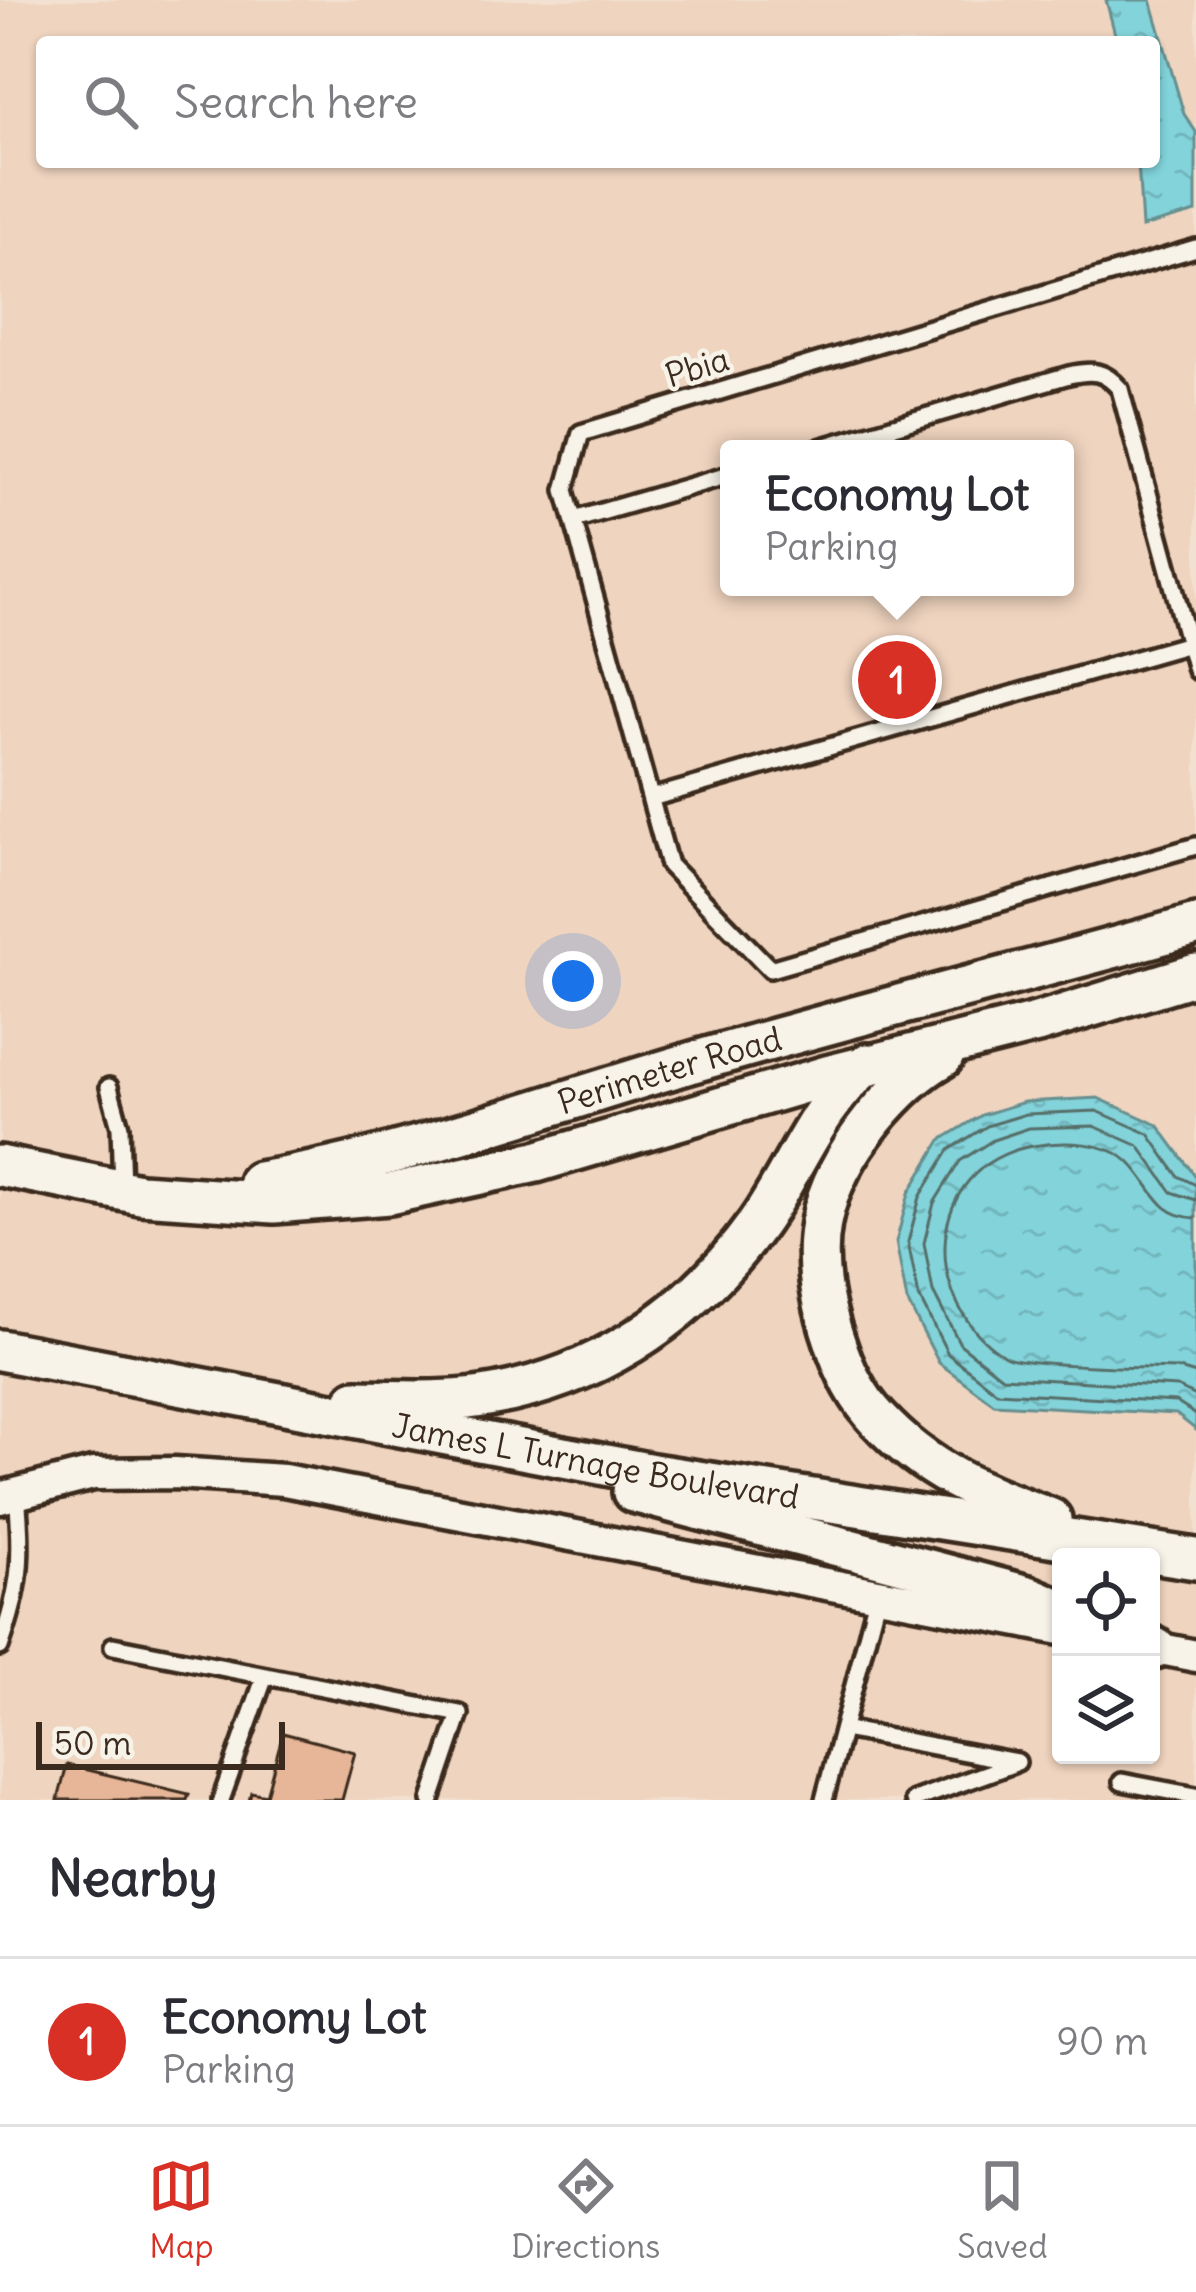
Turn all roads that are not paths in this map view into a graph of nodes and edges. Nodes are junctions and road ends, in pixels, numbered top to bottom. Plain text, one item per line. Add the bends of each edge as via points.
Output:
1 (1195, 252) edge
2 (847, 440) edge
3 (720, 478) edge
4 (574, 520) junction
5 (1192, 643) edge
6 (1196, 670) edge
7 (651, 798) junction
8 (1196, 846) edge
9 (1196, 925) edge
10 (1028, 974) junction
11 (1196, 974) edge
12 (977, 1039) junction
13 (861, 1069) junction
14 (109, 1087) dead end
15 (0, 1166) edge
16 (131, 1192) junction
17 (0, 1350) edge
18 (278, 1401) junction
19 (482, 1442) junction
20 (9, 1496) edge
21 (1123, 1546) junction
22 (1196, 1559) edge
23 (878, 1594) junction
24 (1052, 1606) edge
25 (1052, 1627) edge
26 (113, 1646) dead end
27 (0, 1647) edge
28 (1160, 1649) edge
29 (1196, 1656) edge
30 (265, 1676) junction
31 (843, 1730) junction
32 (1122, 1782) dead end
33 (1196, 1796) edge
34 (220, 1800) edge
35 (431, 1800) edge
36 (824, 1800) edge
37 (914, 1800) edge

1 - 4 lane, Pbia via 580,433 565,490
2 - 5 lane via 1069,375 1108,375 1120,389
3 - 4 lane
4 - 7 lane, Pbia
5 - 6 lane
5 - 7 lane
7 - 8 lane, Pbia via 669,866 770,969
9 - 10 street, Perimeter Road
10 - 13 street via 950,1007
10 - 16 street, Perimeter Road via 295,1177
11 - 12 street, Perimeter Road
12 - 13 street, Perimeter Road
12 - 21 street via 890,1098 841,1165 817,1252 827,1320 854,1388 907,1446 959,1485
13 - 16 street, Perimeter Road via 536,1162 389,1194 274,1203
13 - 18 street via 759,1222 716,1273 625,1349 543,1383 466,1399
14 - 16 lane
15 - 16 street, Perimeter Road
17 - 18 street, James L Turnage Boulevard
18 - 19 street, James L Turnage Boulevard
19 - 21 street, James L Turnage Boulevard
19 - 24 street via 626,1490
20 - 23 street via 93,1474 284,1480
20 - 27 lane via 21,1537 19,1594
21 - 22 street, James L Turnage Boulevard
23 - 25 street
23 - 31 lane
26 - 30 lane
28 - 29 street
30 - 34 lane
30 - 35 lane via 460,1714
31 - 36 lane
31 - 37 lane via 1017,1762
32 - 33 lane

